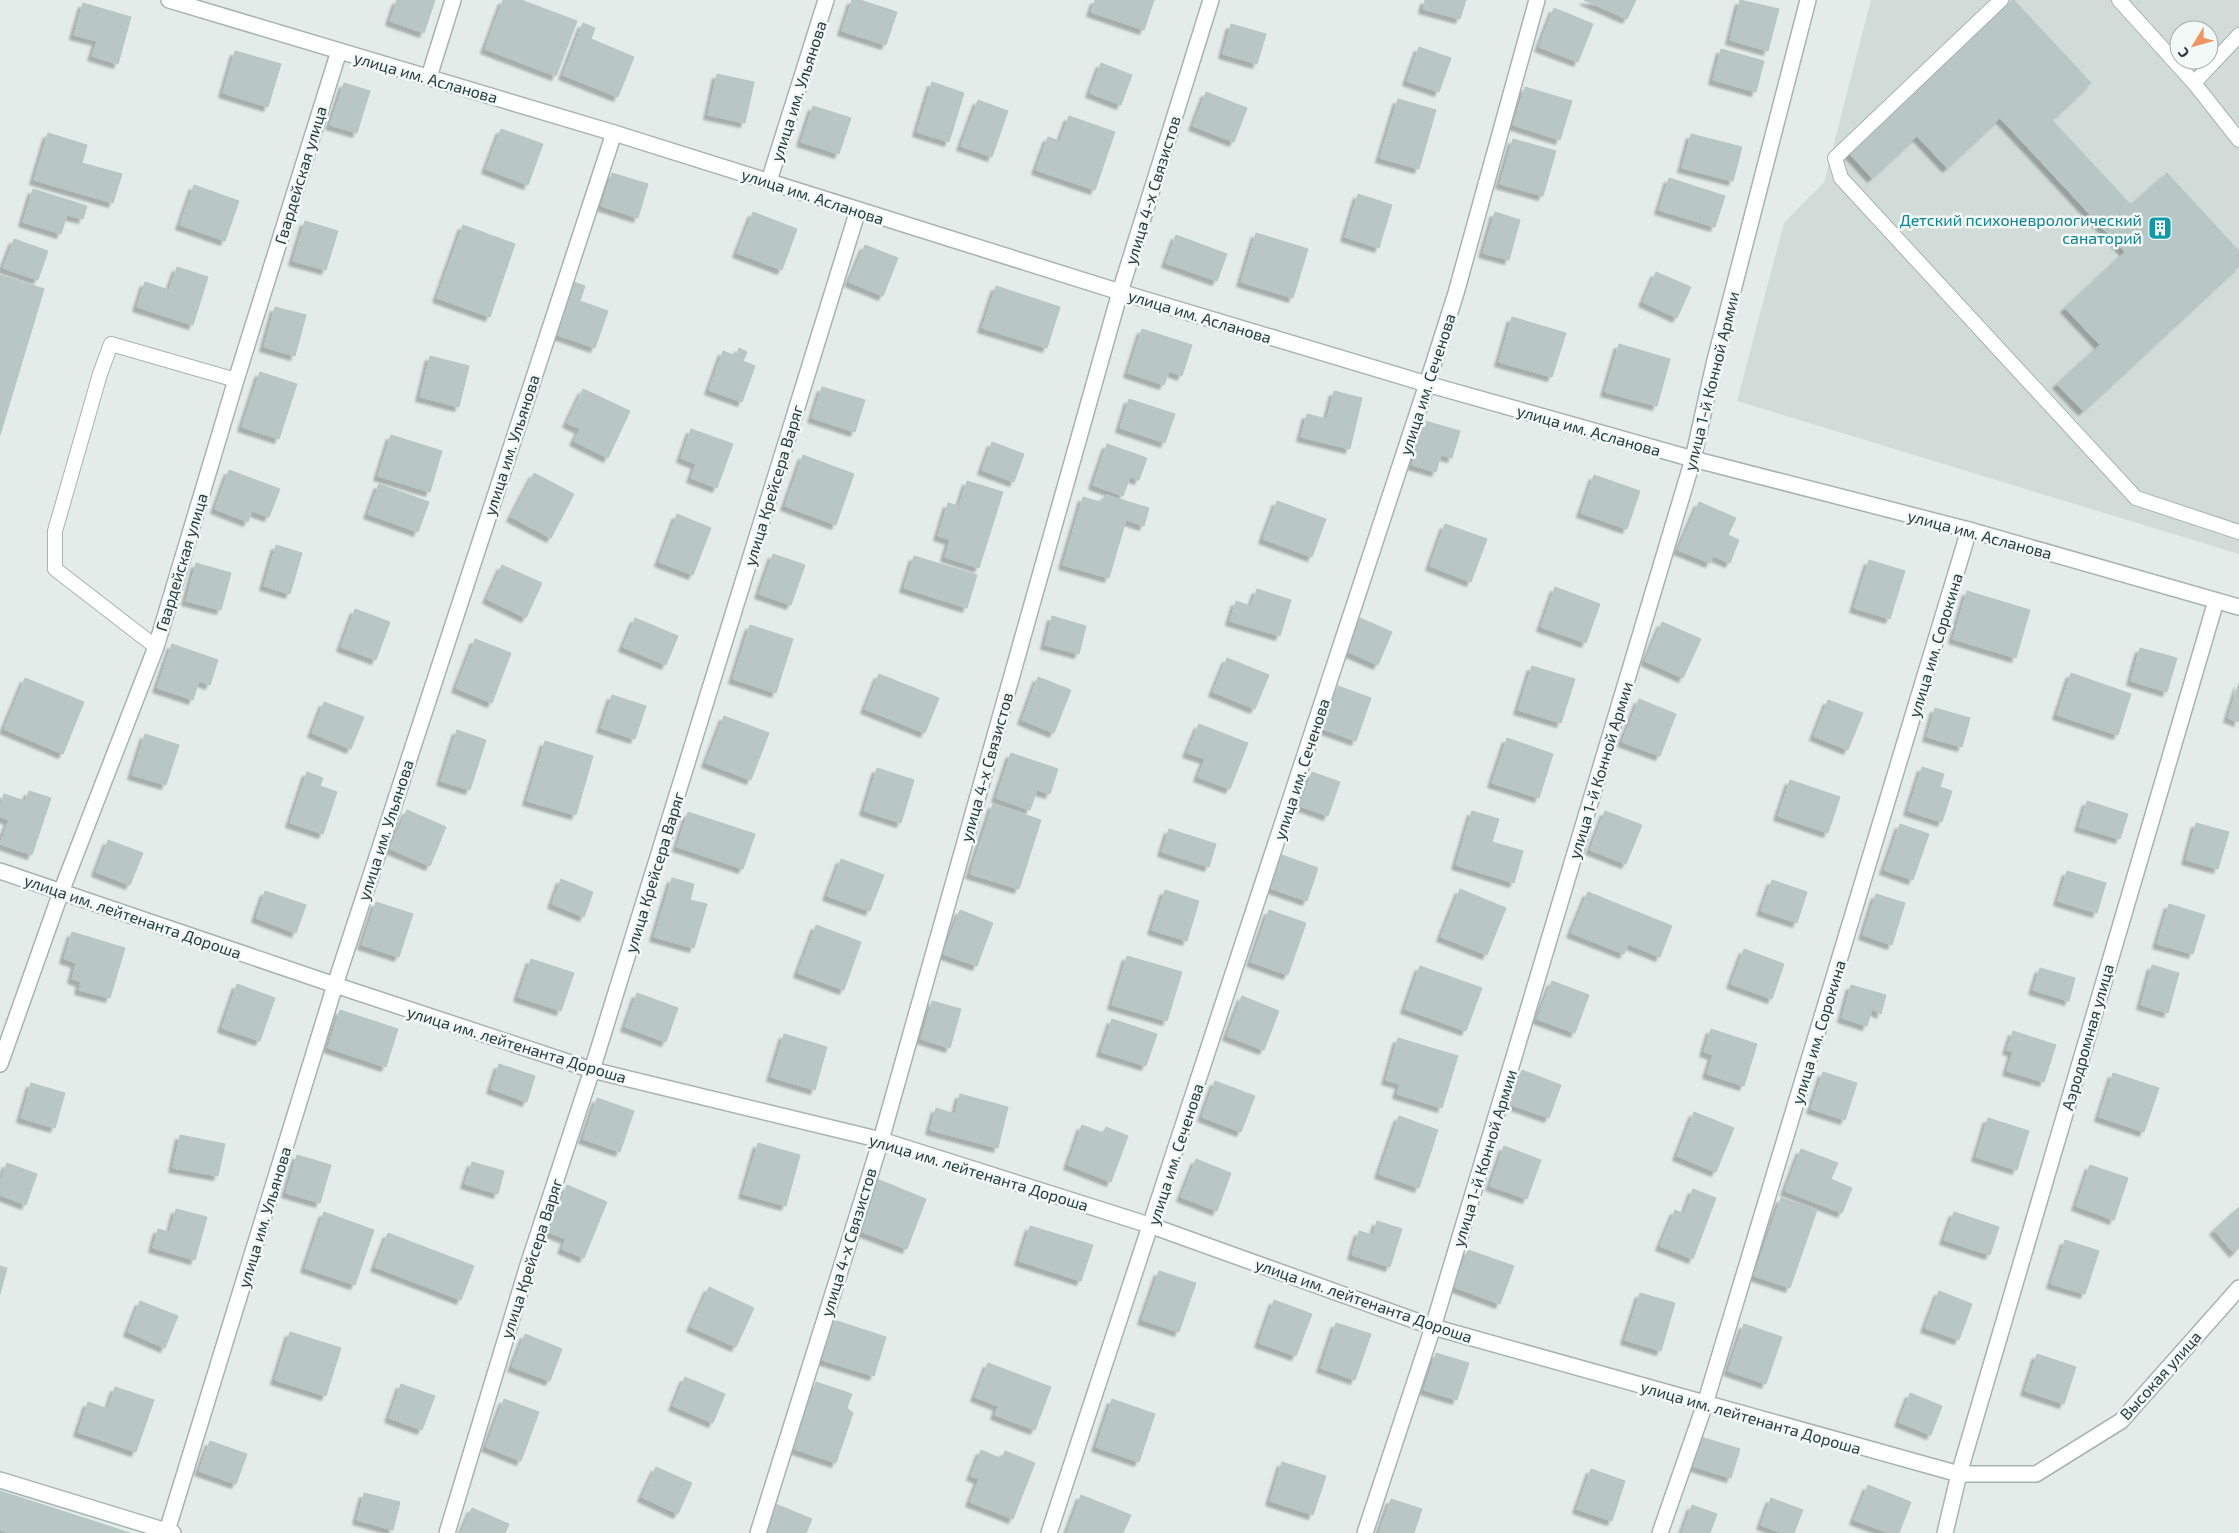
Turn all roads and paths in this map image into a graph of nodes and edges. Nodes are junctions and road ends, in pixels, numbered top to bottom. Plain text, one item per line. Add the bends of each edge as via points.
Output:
1 (169, 0) edge
2 (454, 0) edge
3 (826, 0) edge
4 (1211, 0) edge
5 (1537, 0) edge
6 (1808, 0) edge
7 (2001, 0) edge
8 (2119, 0) edge
9 (2239, 35) edge
10 (339, 51) junction
11 (429, 77) junction
12 (2194, 83) junction
13 (614, 133) junction
14 (2239, 140) edge
15 (769, 181) junction
16 (858, 210) junction
17 (1120, 292) junction
18 (236, 380) junction
19 (1427, 384) junction
20 (1693, 459) junction
21 (1969, 530) junction
22 (2239, 532) edge
23 (2216, 601) junction
24 (2239, 607) edge
25 (156, 647) junction
26 (0, 871) edge
27 (61, 892) junction
28 (335, 985) junction
29 (0, 1064) edge
30 (592, 1070) junction
31 (880, 1140) junction
32 (1152, 1226) junction
33 (2239, 1288) edge
34 (1433, 1328) junction
35 (1705, 1404) junction
36 (1959, 1474) junction
37 (0, 1480) edge
38 (170, 1532) edge
39 (446, 1533) edge
40 (758, 1533) edge
41 (1049, 1533) edge
42 (1365, 1533) edge
43 (1660, 1533) edge
44 (1945, 1533) edge

1 - 10 street, улица им. Асланова
2 - 11 street
3 - 15 street, улица им. Ульянова
4 - 17 street, улица 4-х Связистов
5 - 19 street, улица им. Сеченова via 1456,293
6 - 20 street, улица 1-й Конной Армии via 1714,364
7 - 22 lane via 1835,158 1841,178 2136,498
8 - 12 lane
9 - 12 lane
10 - 11 street, улица им. Асланова
10 - 18 street, Гвардейская улица
11 - 13 street, улица им. Асланова
12 - 14 lane
13 - 15 street, улица им. Асланова
13 - 28 street, улица им. Ульянова
15 - 16 street, улица им. Асланова
16 - 17 street, улица им. Асланова
16 - 30 street, улица Крейсера Варяг
17 - 19 street, улица им. Асланова
17 - 31 street, улица 4-х Связистов
18 - 25 street, Гвардейская улица
18 - 25 lane via 111,344 100,374 55,531 55,569
19 - 20 street, улица им. Асланова
19 - 32 street, улица им. Сеченова
20 - 21 street, улица им. Асланова
20 - 34 street, улица 1-й Конной Армии
21 - 23 street, улица им. Асланова
21 - 35 street, улица им. Сорокина
23 - 24 street, улица им. Асланова
23 - 36 street, Аэродромная улица
25 - 27 street, Гвардейская улица
26 - 27 street, улица им. лейтенанта Дороша
27 - 28 street, улица им. лейтенанта Дороша
27 - 29 street, Гвардейская улица
28 - 30 street, улица им. лейтенанта Дороша
28 - 38 street, улица им. Ульянова
30 - 31 street, улица им. лейтенанта Дороша
30 - 39 street, улица Крейсера Варяг
31 - 32 street, улица им. лейтенанта Дороша
31 - 40 street, улица 4-х Связистов
32 - 34 street, улица им. лейтенанта Дороша
32 - 41 street, улица им. Сеченова
33 - 36 street, Высокая улица via 2121,1420 2036,1474
34 - 35 street, улица им. лейтенанта Дороша
34 - 42 street, улица 1-й Конной Армии
35 - 36 street, улица им. лейтенанта Дороша
35 - 43 street, улица им. Сорокина
36 - 44 street, Аэродромная улица
37 - 38 street

